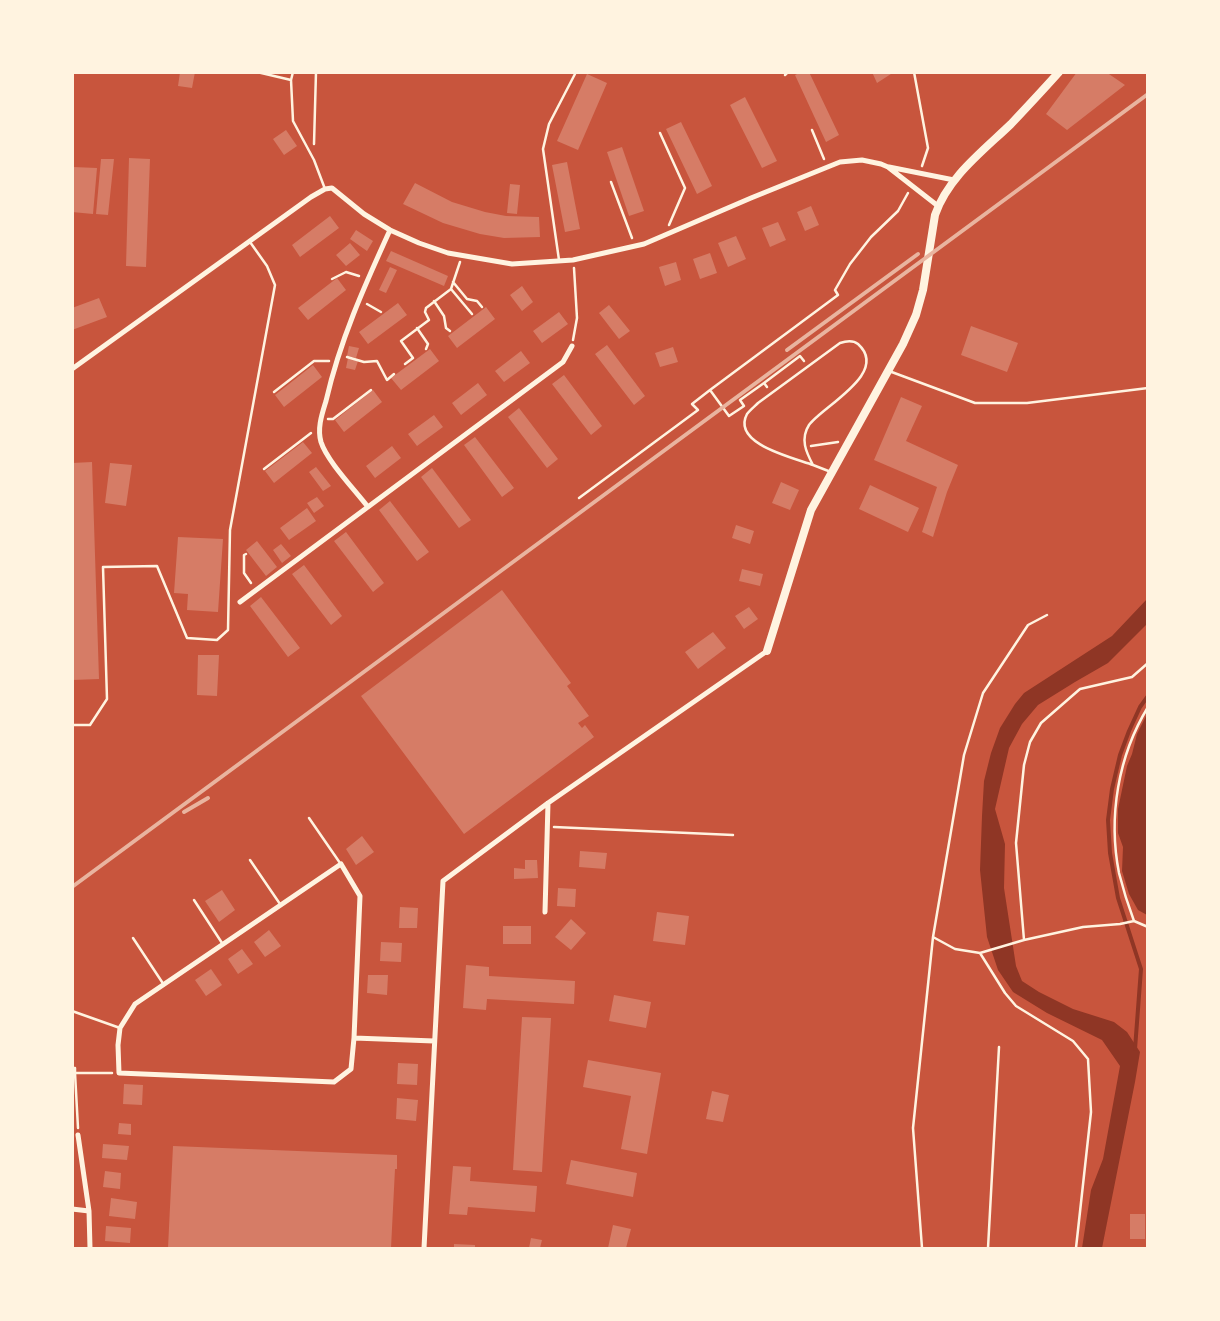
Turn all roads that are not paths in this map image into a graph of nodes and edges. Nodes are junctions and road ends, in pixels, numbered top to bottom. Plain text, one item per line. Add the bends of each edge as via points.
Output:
1 (257, 72) edge
2 (293, 72) edge
3 (576, 72) edge
4 (1059, 72) edge
5 (291, 80) junction
6 (888, 167) junction
7 (954, 180) junction
8 (325, 189) junction
9 (938, 206) junction
10 (390, 230) junction
11 (249, 241) junction
12 (559, 261) junction
13 (572, 346) road end
14 (72, 368) edge
15 (887, 371) junction
16 (1148, 388) edge
17 (813, 465) junction
18 (832, 472) junction
19 (368, 507) junction
20 (240, 602) dead end
21 (767, 650) joint
22 (72, 725) edge
23 (548, 803) junction
24 (309, 818) dead end
25 (250, 860) dead end
26 (341, 864) junction
27 (194, 900) dead end
28 (281, 905) junction
29 (545, 912) dead end
30 (133, 938) dead end
31 (223, 944) junction
32 (164, 984) junction
33 (72, 1011) edge
34 (120, 1028) junction
35 (354, 1038) junction
36 (434, 1041) junction
37 (78, 1134) road end
38 (72, 1209) edge
39 (89, 1211) junction
40 (90, 1248) edge
41 (424, 1248) edge

1 - 5 lane
2 - 5 lane
3 - 12 lane via 549,124 543,149
4 - 7 main road
5 - 8 lane via 292,121 314,160
6 - 7 street
6 - 9 street
6 - 12 street via 862,160 840,162 644,244
7 - 9 main road
8 - 10 street via 332,188
8 - 11 street
9 - 15 main road via 916,315
10 - 12 street via 462,256 512,264
10 - 19 street via 338,354 319,428 321,443 330,458
11 - 14 street
11 - 22 lane via 267,266 275,285 230,530 228,630 217,640 187,638 157,566 103,567 107,699 90,725
13 - 19 street via 563,362
15 - 16 lane via 975,403 1027,403
15 - 18 main road
17 - 17 lane via 761,446 751,439 745,421 758,403 840,343 857,343 868,363 863,376 809,426 804,442
17 - 18 lane
18 - 21 main road via 811,510
19 - 20 street
21 - 23 street
23 - 29 street
23 - 36 street via 443,881
24 - 26 lane
25 - 28 lane
26 - 28 street
26 - 35 street via 360,896
27 - 31 lane
28 - 31 street
30 - 32 lane
31 - 32 street
32 - 34 street via 135,1004
33 - 34 lane
34 - 35 street via 119,1073 334,1082 351,1070
35 - 36 street
36 - 41 street
37 - 39 street
38 - 39 street
39 - 40 street

